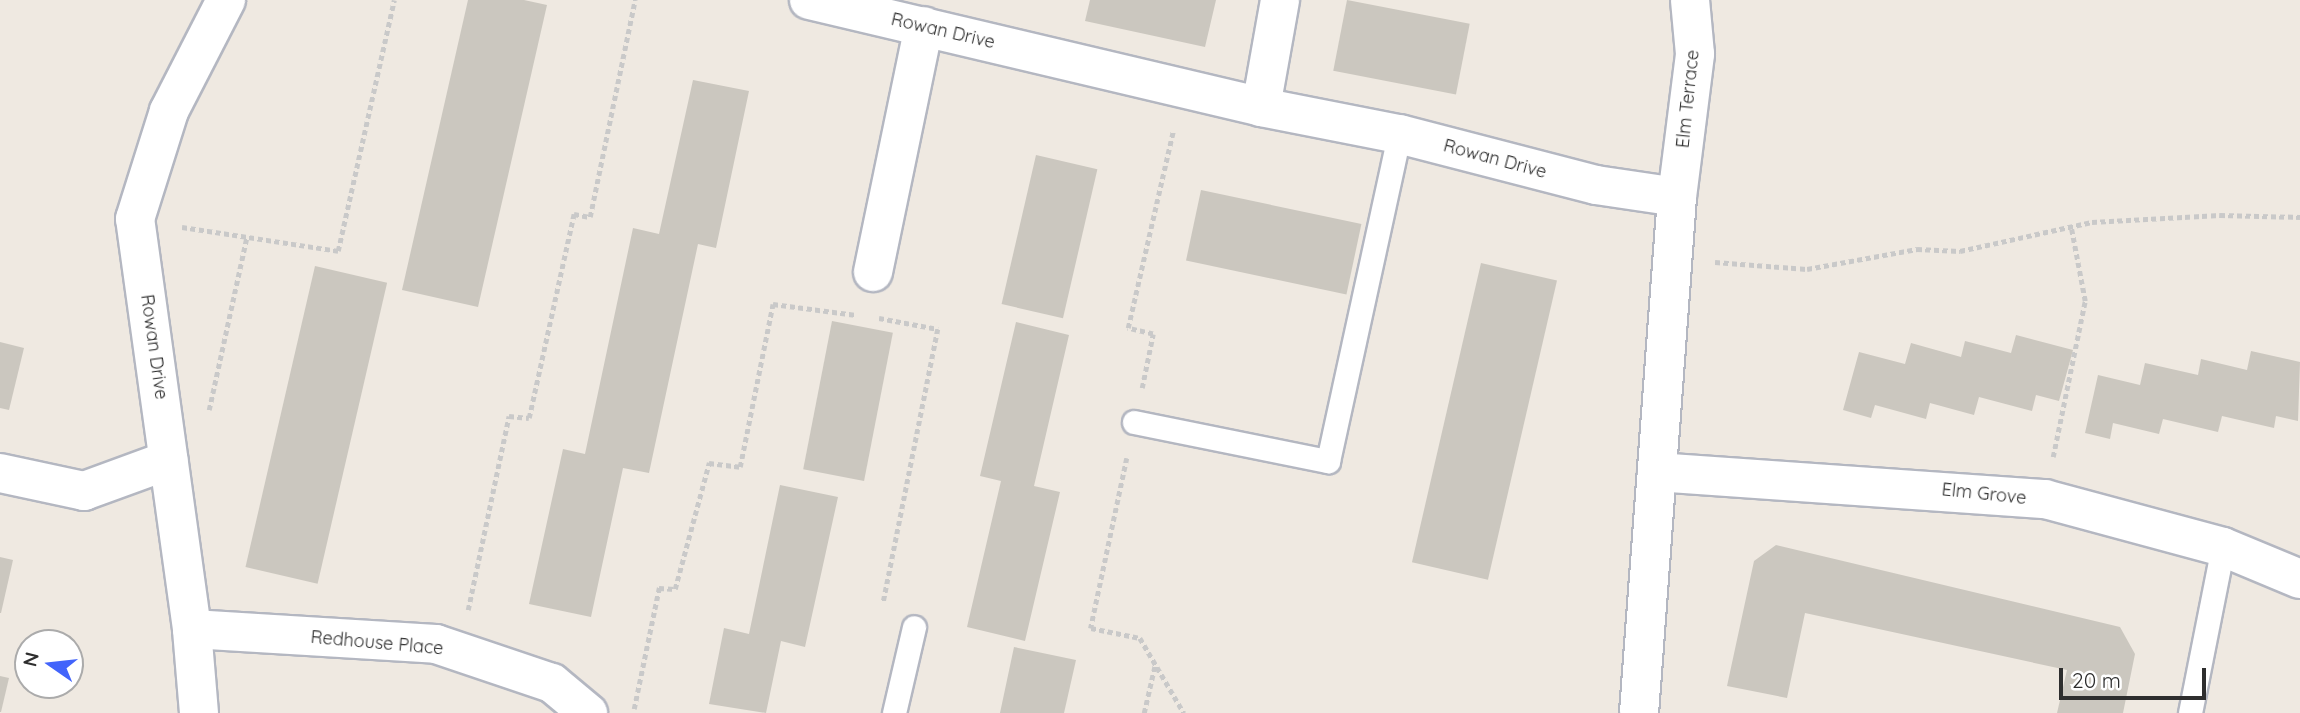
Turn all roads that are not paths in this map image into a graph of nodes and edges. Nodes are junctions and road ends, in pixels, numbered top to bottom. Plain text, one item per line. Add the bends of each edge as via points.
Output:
1 (226, 0) edge
2 (809, 0) edge
3 (1280, 0) edge
4 (1690, 0) edge
5 (924, 26) junction
6 (1261, 107) junction
7 (1399, 134) junction
8 (1677, 197) junction
9 (873, 272) dead end
10 (1134, 422) dead end
11 (169, 460) junction
12 (1657, 472) junction
13 (0, 473) edge
14 (2223, 547) junction
15 (2300, 579) edge
16 (914, 627) road end
17 (192, 629) junction
18 (199, 713) edge
19 (589, 713) edge
20 (894, 713) edge
21 (1639, 713) edge
22 (2190, 713) edge

1 - 11 street, Rowan Drive via 169,111 135,219
2 - 5 street, Rowan Drive
3 - 6 street
4 - 8 street, Elm Terrace via 1695,54
5 - 6 street, Rowan Drive
5 - 9 street
6 - 7 street, Rowan Drive
7 - 8 street, Rowan Drive via 1596,185
7 - 10 lane via 1328,461
8 - 12 street
11 - 13 street via 85,491
11 - 17 street, Rowan Drive
12 - 14 street, Elm Grove via 2045,499
12 - 21 street
14 - 15 street, Elm Grove
14 - 22 lane
16 - 20 lane
17 - 18 street, Rowan Drive
17 - 19 street, Redhouse Place via 436,644 552,683

